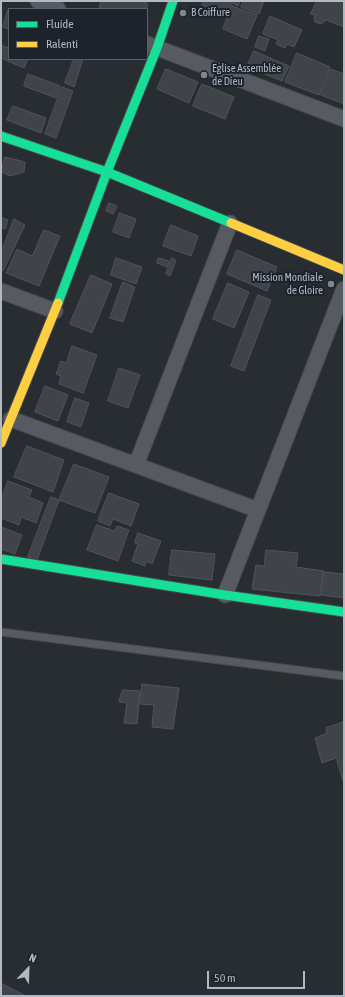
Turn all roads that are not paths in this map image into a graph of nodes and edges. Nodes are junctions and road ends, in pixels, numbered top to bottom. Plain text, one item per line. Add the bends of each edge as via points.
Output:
1 (38, 1) edge
2 (172, 1) edge
3 (56, 8) edge
4 (152, 46) edge
5 (148, 57) edge
6 (147, 60) edge
7 (344, 119) edge
8 (1, 136) edge
9 (107, 172) junction
10 (230, 223) junction
11 (344, 270) edge
12 (344, 289) edge
13 (1, 291) edge
14 (55, 311) junction
15 (11, 419) junction
16 (1, 443) edge
17 (136, 465) junction
18 (258, 510) junction
19 (1, 559) edge
20 (225, 595) junction
21 (344, 612) edge
22 (1, 632) edge
23 (344, 676) edge

1 - 3 street
2 - 4 street
4 - 5 street
4 - 7 street
6 - 9 street
8 - 9 street
9 - 10 street
9 - 14 street
10 - 11 street
10 - 17 street
12 - 18 street
13 - 14 street
14 - 15 street
15 - 16 street
15 - 17 street
17 - 18 street
18 - 20 street
19 - 20 street
20 - 21 street
22 - 23 lane

